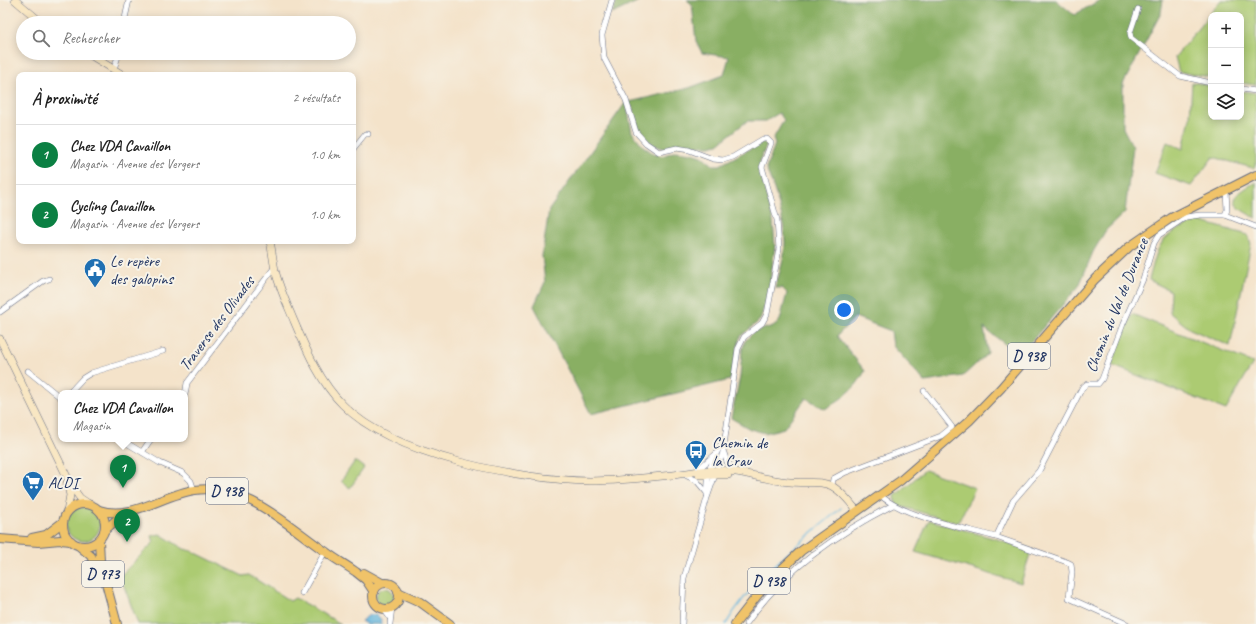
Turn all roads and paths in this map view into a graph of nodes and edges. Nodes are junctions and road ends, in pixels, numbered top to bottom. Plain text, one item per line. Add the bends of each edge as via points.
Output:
1 (15, 0) edge
2 (129, 0) edge
3 (612, 0) edge
4 (1138, 9) dead end
5 (34, 16) edge
6 (126, 16) edge
7 (99, 60) edge
8 (117, 60) edge
9 (114, 69) junction
10 (118, 72) edge
11 (1208, 82) edge
12 (1244, 89) edge
13 (1256, 91) edge
14 (368, 134) dead end
15 (356, 145) edge
16 (1256, 175) edge
17 (1226, 190) junction
18 (1225, 215) junction
19 (1256, 227) edge
20 (270, 244) edge
21 (274, 268) junction
22 (49, 279) dead end
23 (0, 312) edge
24 (0, 339) edge
25 (163, 351) dead end
26 (28, 371) dead end
27 (72, 390) edge
28 (185, 390) edge
29 (924, 391) dead end
30 (58, 396) edge
31 (724, 438) junction
32 (125, 442) edge
33 (149, 442) edge
34 (142, 452) junction
35 (723, 452) junction
36 (716, 454) junction
37 (62, 468) junction
38 (696, 471) junction
39 (736, 471) junction
40 (708, 472) junction
41 (717, 472) junction
42 (679, 474) junction
43 (748, 474) junction
44 (687, 476) junction
45 (832, 485) junction
46 (194, 490) junction
47 (880, 495) junction
48 (707, 496) junction
49 (89, 504) junction
50 (893, 505) junction
51 (135, 509) junction
52 (99, 510) junction
53 (857, 511) junction
54 (67, 512) junction
55 (63, 522) junction
56 (105, 530) junction
57 (996, 536) junction
58 (0, 539) edge
59 (22, 540) junction
60 (99, 540) junction
61 (71, 541) junction
62 (79, 545) junction
63 (326, 551) junction
64 (382, 584) junction
65 (374, 592) junction
66 (398, 592) junction
67 (302, 593) dead end
68 (391, 606) junction
69 (112, 608) junction
70 (429, 608) junction
71 (117, 624) edge
72 (390, 624) edge
73 (450, 624) edge
74 (682, 624) edge
75 (735, 624) edge
76 (746, 624) edge
77 (1127, 624) edge

1 - 5 street
2 - 6 street
3 - 31 street via 602,35 604,58 626,100 636,132 646,143 660,152 677,148 719,160 733,157 762,139 767,139 771,143 763,163 763,171 776,213 779,249 767,314 762,323 744,337 738,349 734,388
4 - 11 street via 1131,38 1180,76
7 - 9 street
8 - 9 street
9 - 10 street
12 - 13 street
14 - 15 street via 365,134
16 - 17 main road, D 938
17 - 18 street
17 - 47 main road, D 938 via 1170,218 1139,238 1095,279 974,416 914,470
18 - 19 street
18 - 57 street, Chemin du Val de Durance via 1186,217 1159,235 1154,242 1143,279 1122,324 1102,379 1098,384 1087,384 1082,388 1039,471 1013,501
20 - 21 street
21 - 28 street, Traverse des Olivades via 186,383
21 - 42 street via 308,354 321,377 351,413 377,431 456,460 530,477 606,480
22 - 23 street
24 - 37 street
25 - 27 street via 91,373 82,378
26 - 30 street
29 - 45 street via 952,427 941,436 844,473 833,479
31 - 35 street
31 - 36 street
32 - 34 street
33 - 34 street
34 - 46 street via 183,473 191,481
35 - 39 street via 727,462
35 - 41 street
36 - 38 street
36 - 40 street
37 - 49 street via 76,493
37 - 54 street via 70,495
38 - 40 street
38 - 42 street
39 - 41 street
39 - 43 street
40 - 41 street
40 - 44 street
40 - 48 street
41 - 43 street
41 - 48 street
42 - 44 street
43 - 45 street via 783,481
44 - 48 street via 696,480
45 - 53 street
46 - 51 main road, D 938
46 - 63 main road, D 938 via 214,489 236,495 268,512
47 - 50 street
47 - 53 main road, D 938
48 - 74 street via 684,578
49 - 52 main road, D 938
49 - 54 main road via 77,505
50 - 57 street
50 - 76 street via 866,518 813,555 768,595
51 - 52 main road, D 938 via 114,514
51 - 56 main road, D 938
52 - 56 main road via 104,517
53 - 75 main road, D 938 via 815,539 785,564 756,595
54 - 55 main road
55 - 59 main road via 46,535
55 - 61 main road via 65,535
56 - 60 main road, D 938
57 - 77 street via 1071,564 1069,598
58 - 59 main road
59 - 61 main road
60 - 62 main road via 87,546
60 - 69 main road, D 973 via 100,561
61 - 62 main road
62 - 69 main road, D 973 via 91,556
63 - 64 main road, D 938
63 - 65 main road, D 938 via 361,575
63 - 67 street
64 - 65 main road via 377,586
64 - 66 main road, D 938 via 390,584
65 - 68 main road, D 938 via 376,604
66 - 68 main road via 398,598
66 - 70 main road, D 938
68 - 70 main road, D 938 via 409,601
68 - 72 street
69 - 71 main road, D 973
70 - 73 main road, D 938

